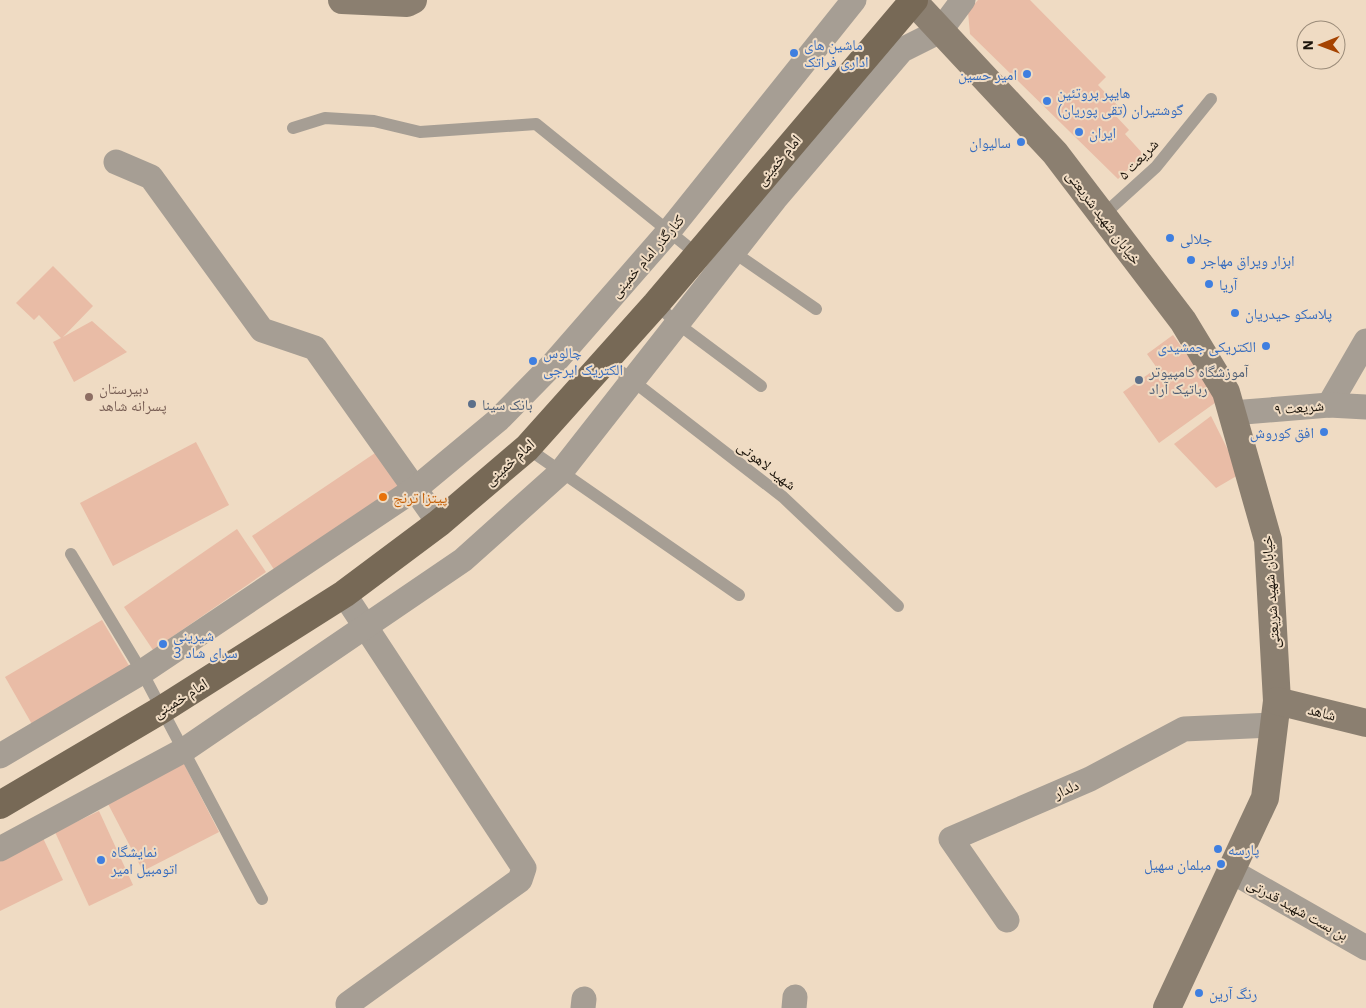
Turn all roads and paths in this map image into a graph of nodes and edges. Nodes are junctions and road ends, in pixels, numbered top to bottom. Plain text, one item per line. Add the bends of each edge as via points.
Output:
1 (342, 0) edge
2 (413, 0) edge
3 (854, 0) edge
4 (914, 0) edge
5 (963, 0) edge
6 (940, 31) junction
7 (1211, 98) dead end
8 (293, 128) dead end
9 (116, 162) dead end
10 (1102, 216) junction
11 (669, 232) junction
12 (715, 248) junction
13 (656, 304) junction
14 (816, 309) dead end
15 (678, 324) junction
16 (1366, 341) edge
17 (607, 361) junction
18 (633, 382) junction
19 (761, 386) dead end
20 (1329, 404) junction
21 (1366, 407) edge
22 (1232, 413) junction
23 (527, 448) junction
24 (560, 473) junction
25 (415, 489) junction
26 (439, 523) junction
27 (71, 554) dead end
28 (344, 594) junction
29 (739, 595) dead end
30 (898, 606) dead end
31 (366, 627) junction
32 (142, 672) junction
33 (161, 710) junction
34 (1276, 713) junction
35 (1366, 723) edge
36 (184, 750) junction
37 (0, 756) edge
38 (0, 805) edge
39 (0, 849) edge
40 (1231, 871) junction
41 (262, 899) dead end
42 (1007, 920) dead end
43 (1366, 948) edge
44 (348, 1004) dead end
45 (1168, 1008) edge

1 - 2 street via 407,3
3 - 11 street, کنارگذر امام خمینی
4 - 6 street, خیابان شهید شریعتی
4 - 12 main road, امام خمینی
5 - 6 street
6 - 10 street, خیابان شهید شریعتی via 1055,153
6 - 12 street via 902,50 775,199
7 - 10 lane, شریعت ۵ via 1156,167
8 - 11 lane via 325,118 374,121 420,132 536,124
9 - 25 street via 151,177 262,330 315,348
10 - 22 street, خیابان شهید شریعتی via 1183,321 1226,392
11 - 12 lane
11 - 25 street, کنارگذر امام خمینی via 498,420
12 - 13 main road, امام خمینی
12 - 14 lane
12 - 15 street
13 - 15 lane
13 - 17 main road, امام خمینی
15 - 18 street
15 - 19 lane
16 - 20 street
17 - 18 lane, شهید لاهوتی
17 - 23 main road, امام خمینی
18 - 24 street
18 - 30 lane, شهید لاهوتی via 782,496
20 - 21 street, شریعت ۹
20 - 22 street, شریعت ۹
22 - 34 street, خیابان شهید شریعتی via 1268,540
23 - 24 lane
23 - 26 main road, امام خمینی
24 - 29 lane
24 - 31 street via 463,560
25 - 26 street
25 - 32 street, کنارگذر امام خمینی
26 - 28 main road, امام خمینی
27 - 32 lane
28 - 31 street
28 - 33 main road, امام خمینی
31 - 36 street
31 - 44 street via 524,868 520,880
32 - 33 lane
32 - 37 street, کنارگذر امام خمینی
33 - 36 lane
33 - 38 main road, امام خمینی
34 - 35 street, شاهد
34 - 40 street, خیابان شهید شریعتی via 1265,798
34 - 42 street, دلدار via 1184,729 1090,778 951,840
36 - 39 street
36 - 41 lane
40 - 43 street, بن بست شهید قدرتی
40 - 45 street, خیابان شهید شریعتی

